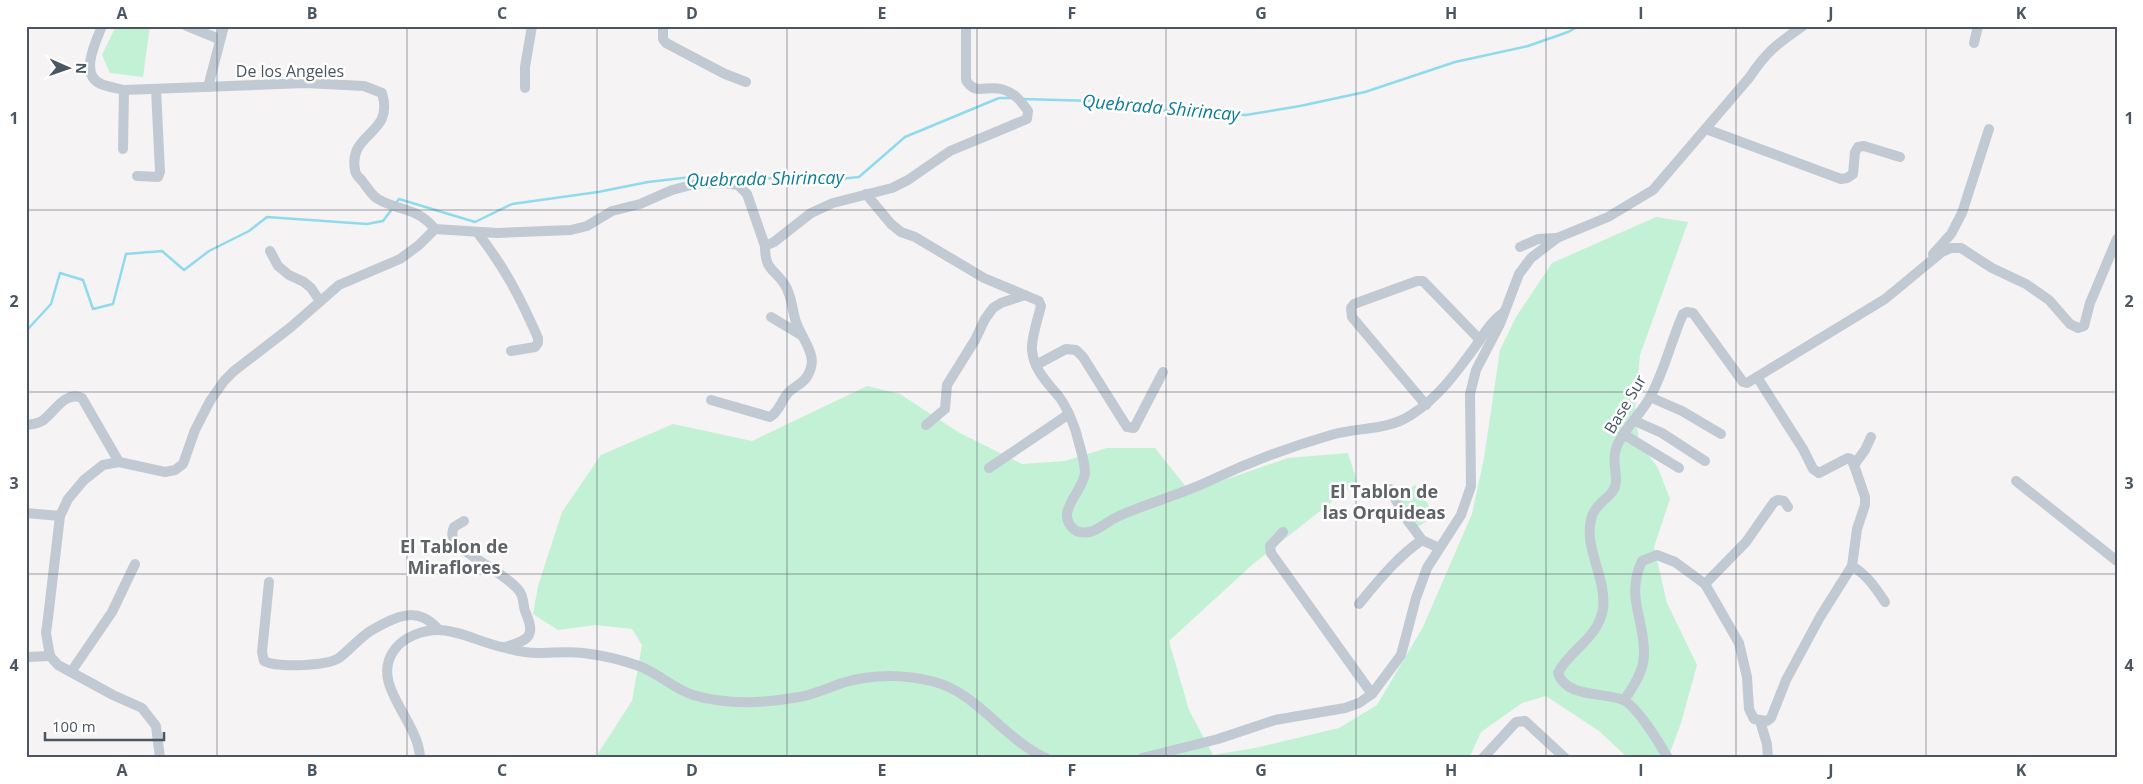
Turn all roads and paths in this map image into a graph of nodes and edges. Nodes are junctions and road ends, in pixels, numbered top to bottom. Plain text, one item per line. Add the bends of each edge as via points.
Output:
1 (102, 26) edge
2 (187, 26) edge
3 (224, 26) edge
4 (532, 26) edge
5 (663, 26) edge
6 (966, 26) edge
7 (1803, 26) edge
8 (1978, 26) edge
9 (219, 39) junction
10 (1974, 43) dead end
11 (746, 82) dead end
12 (208, 87) junction
13 (525, 88) dead end
14 (156, 89) junction
15 (124, 90) junction
16 (1706, 129) junction
17 (1989, 129) dead end
18 (123, 149) dead end
19 (1900, 157) dead end
20 (137, 176) dead end
21 (866, 194) junction
22 (435, 229) junction
23 (477, 232) junction
24 (1557, 238) junction
25 (2117, 239) edge
26 (765, 246) junction
27 (1520, 247) dead end
28 (270, 251) dead end
29 (1926, 263) junction
30 (1025, 295) junction
31 (320, 301) junction
32 (1505, 311) junction
33 (771, 318) dead end
34 (802, 336) junction
35 (1480, 340) junction
36 (511, 351) dead end
37 (1036, 365) junction
38 (1163, 372) dead end
39 (1757, 377) junction
40 (1650, 397) junction
41 (711, 400) dead end
42 (1426, 405) junction
43 (1069, 414) junction
44 (1635, 421) junction
45 (26, 425) edge
46 (926, 425) dead end
47 (1623, 434) junction
48 (1721, 434) dead end
49 (1871, 437) dead end
50 (1704, 461) dead end
51 (119, 462) junction
52 (1854, 464) junction
53 (989, 468) dead end
54 (1679, 468) dead end
55 (2016, 481) dead end
56 (1390, 489) dead end
57 (1788, 507) dead end
58 (26, 513) edge
59 (60, 516) junction
60 (464, 521) dead end
61 (1283, 532) dead end
62 (1422, 540) junction
63 (1439, 548) junction
64 (2117, 561) edge
65 (135, 564) dead end
66 (1852, 566) junction
67 (269, 582) dead end
68 (1705, 584) junction
69 (1885, 602) dead end
70 (1359, 604) dead end
71 (439, 630) junction
72 (502, 648) junction
73 (50, 656) junction
74 (26, 658) edge
75 (71, 672) junction
76 (1372, 694) junction
77 (1624, 700) junction
78 (1760, 722) junction
79 (160, 758) edge
80 (420, 758) edge
81 (1046, 758) edge
82 (1142, 758) edge
83 (1483, 758) edge
84 (1565, 758) edge
85 (1668, 758) edge
86 (1768, 758) edge

1 - 15 street, De los Angeles via 90,63 92,76 99,84
2 - 9 street
3 - 9 street
4 - 13 street
5 - 11 street via 666,43
6 - 21 street via 966,80 970,87 977,90 1000,88 1018,98 1028,111 1026,119 950,151 892,188
7 - 16 street via 1780,41 1763,58
8 - 10 street
9 - 12 street
12 - 14 street, De los Angeles
12 - 22 street, De los Angeles via 305,82 364,86 382,93 385,104 382,122 360,143 353,157 355,173 378,199 410,210 427,219
14 - 15 street, De los Angeles
14 - 20 street via 160,172 154,178
15 - 18 street
16 - 19 street via 1841,179 1853,174 1858,147
16 - 24 street via 1653,190 1608,217
17 - 29 street via 1962,213 1950,234
21 - 26 street via 810,213
21 - 30 street via 901,232 984,278
22 - 23 street
22 - 31 street via 400,259 338,285
23 - 26 street via 571,230 588,226 612,211 646,202 672,190 695,184 725,184 738,185 747,194
23 - 36 street via 513,284 538,338 535,347
24 - 27 street via 1538,239
24 - 32 street via 1531,258 1519,274
25 - 29 street via 2090,303 2084,326 2078,328 2070,324 2049,300 2026,284 1961,248 1951,248
26 - 34 street via 765,259 786,287
28 - 31 street via 278,266 304,282
29 - 39 street via 1885,300
30 - 37 street via 1039,301 1041,306 1032,349
30 - 46 street via 992,308 947,385 945,409
31 - 51 street via 224,380 195,430 183,464 165,472
32 - 35 street
32 - 63 street via 1476,370 1470,394 1471,486 1461,515
33 - 34 street
34 - 41 street via 812,355 812,368 770,417
35 - 42 street via 1442,390
35 - 42 street via 1424,282 1417,281 1354,304 1352,317
37 - 38 street via 1066,349 1076,350 1130,429 1134,428
37 - 43 street
39 - 40 street, Base Sur via 1743,382 1693,313 1688,312 1683,314
39 - 52 street via 1813,469 1819,473 1848,458
40 - 44 street, Base Sur
40 - 48 street
42 - 43 street via 1398,423 1322,438 1232,470 1091,531 1082,532 1068,523 1066,516 1085,474
43 - 53 street
44 - 47 street, Base Sur
44 - 50 street via 1662,433
45 - 51 street via 39,423 65,400 78,396
47 - 54 street
47 - 77 street, Base Sur via 1613,461 1615,487 1598,503 1590,523 1589,534 1603,593 1603,611 1590,638 1562,664 1558,673 1560,680 1569,687
49 - 52 street
51 - 59 street via 103,465 84,480
52 - 66 street via 1865,505 1857,529
55 - 64 street
56 - 62 street
57 - 68 street via 1784,501 1774,502 1746,542
58 - 59 street
59 - 73 street via 46,632
60 - 72 street via 454,527 452,538 520,592 532,627 528,637 521,642
61 - 76 street via 1270,546 1271,553
62 - 63 street
62 - 70 street via 1389,569
63 - 76 street via 1427,568 1416,598 1401,655
65 - 75 street via 112,612
66 - 69 street via 1871,582
66 - 78 street via 1786,680 1771,718
67 - 71 street via 262,652 264,661 272,666 337,659 366,633 400,616 416,614 430,620
68 - 77 street via 1675,562 1657,555 1642,560 1634,583 1644,656
68 - 78 street via 1739,643 1750,709 1754,719
71 - 72 street
71 - 80 street via 407,638 387,662 387,681 415,734
72 - 81 street via 592,655 638,666 691,695 736,701 800,697 876,676 919,679 938,683 967,698 1016,740
73 - 74 street
73 - 75 street
75 - 79 street via 142,708 156,726
76 - 82 street via 1359,704 1345,708 1275,720 1218,739
77 - 85 street via 1650,728
78 - 86 street
83 - 84 street via 1520,720

